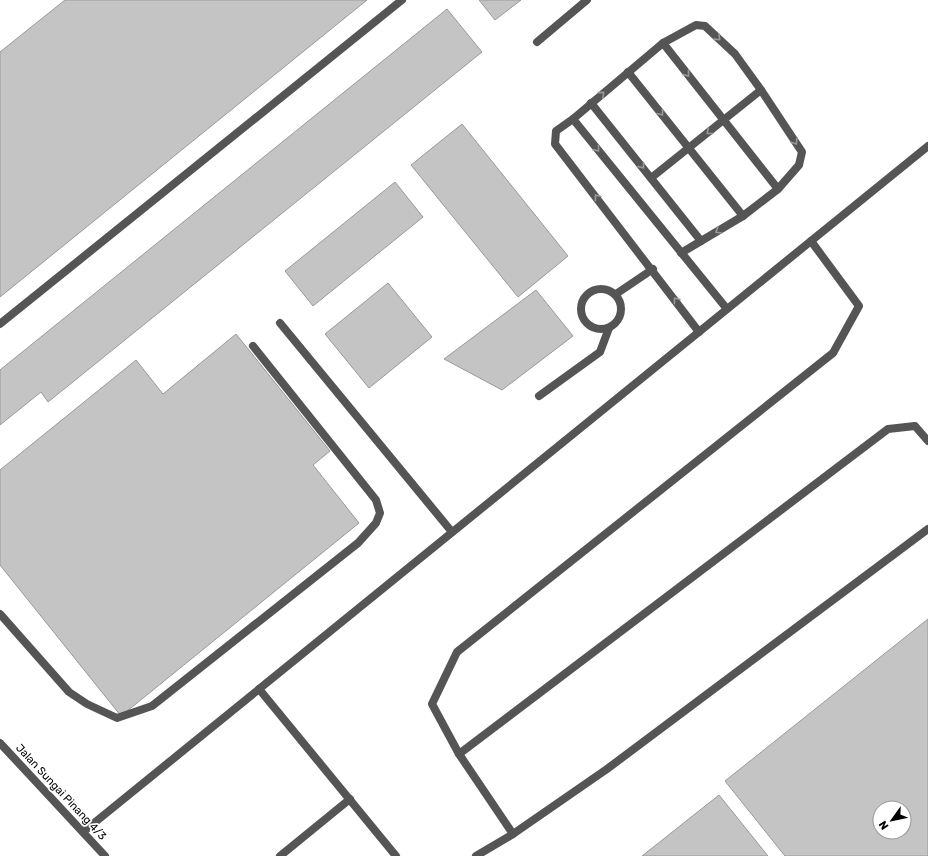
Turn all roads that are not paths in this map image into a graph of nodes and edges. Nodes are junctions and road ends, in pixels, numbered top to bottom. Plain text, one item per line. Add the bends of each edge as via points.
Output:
1 (402, 0) edge
2 (587, 0) edge
3 (537, 42) dead end
4 (663, 43) junction
5 (628, 72) junction
6 (761, 90) junction
7 (592, 103) junction
8 (573, 119) junction
9 (724, 120) junction
10 (928, 146) edge
11 (688, 148) junction
12 (651, 178) junction
13 (778, 189) junction
14 (742, 216) junction
15 (701, 241) junction
16 (811, 241) junction
17 (681, 253) junction
18 (652, 269) junction
19 (616, 294) junction
20 (727, 310) junction
21 (0, 324) edge
22 (280, 324) dead end
23 (609, 328) junction
24 (700, 332) junction
25 (253, 346) dead end
26 (539, 396) dead end
27 (928, 441) edge
28 (928, 529) edge
29 (452, 532) junction
30 (0, 614) edge
31 (259, 689) junction
32 (0, 743) edge
33 (458, 754) junction
34 (350, 799) junction
35 (83, 832) junction
36 (513, 834) junction
37 (105, 856) edge
38 (280, 856) edge
39 (396, 856) edge
40 (476, 856) edge

1 - 21 street
2 - 3 street
4 - 5 street
4 -> 6 street via 696,25 705,26 735,54
4 -> 9 street
7 -> 5 street
5 -> 11 street
6 - 9 street
6 -> 13 street via 802,152 799,165
7 - 8 street
7 -> 12 street
8 -> 17 street
18 -> 8 street via 555,144 556,130
9 -> 11 street
9 - 13 street
10 - 16 street
11 - 12 street
11 - 14 street
12 - 15 street
13 - 14 street
14 -> 15 street
15 - 17 street
16 - 20 street
16 - 33 street via 859,306 833,353 458,652 432,704
17 - 20 street
18 - 19 street
24 -> 18 street
19 - 23 street via 621,303 621,313 617,322
19 - 23 street via 598,288 588,292 582,300 580,309 583,319 590,326 599,329
20 - 24 street
22 - 29 street
23 - 26 street via 600,352
24 - 29 street
25 - 30 street via 376,500 380,513 376,523 358,543 152,706 117,718 69,692
27 - 33 street via 915,426 888,429
28 - 36 street via 607,769
29 - 31 street
31 - 34 street
31 - 35 street
32 - 35 street, Jalan Sungai Pinang 4/3
33 - 36 street
34 - 38 street
34 - 39 street
35 - 37 street, Jalan Sungai Pinang 4/3
36 - 40 street

